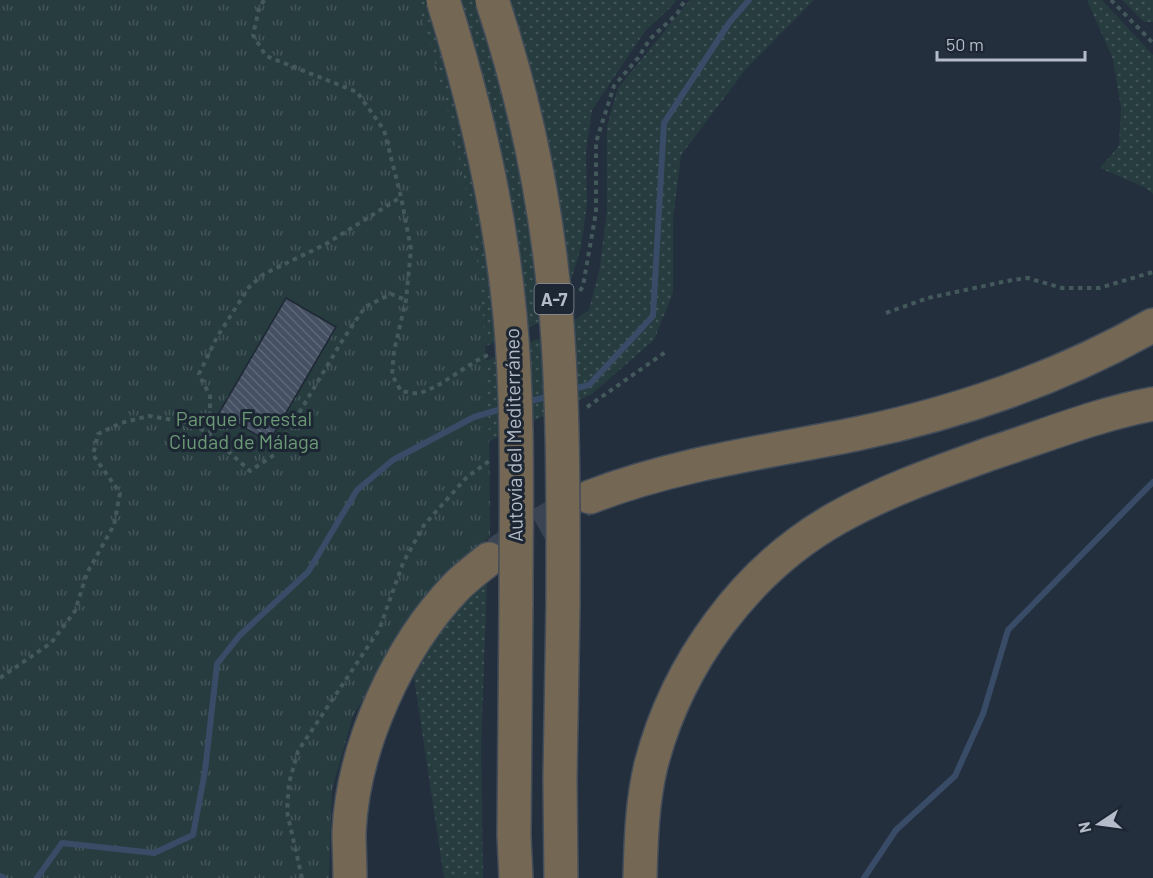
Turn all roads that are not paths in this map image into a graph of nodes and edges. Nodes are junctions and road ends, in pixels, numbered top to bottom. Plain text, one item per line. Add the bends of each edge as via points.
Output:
1 (443, 0) edge
2 (492, 0) edge
3 (1153, 325) edge
4 (1153, 404) edge
5 (591, 497) tunnel mouth
6 (489, 559) tunnel mouth
7 (350, 878) edge
8 (516, 878) edge
9 (561, 878) edge
10 (640, 878) edge

1 - 8 highway, Autovía del Mediterráneo / A-7, bridge via 480,132 510,315 516,416
2 - 9 highway, A-7, bridge via 526,123 556,311 562,423
3 - 5 highway via 1041,381 953,411 675,469
4 - 10 highway via 1085,422 923,477 835,519 787,551 736,600 700,648 672,706 651,765 641,836
6 - 7 highway via 458,585 428,622 396,670 372,724 358,771 349,831

